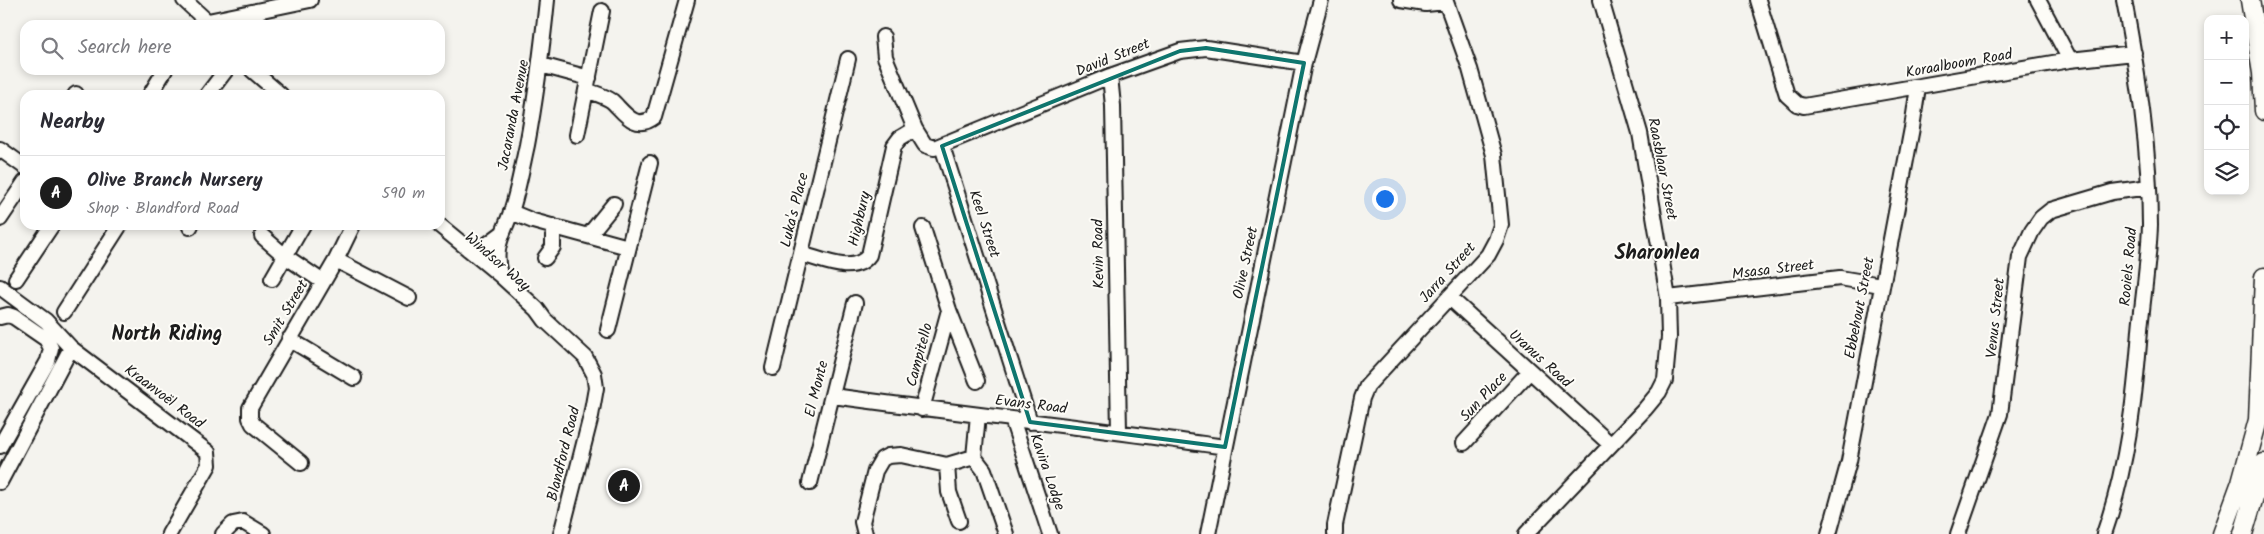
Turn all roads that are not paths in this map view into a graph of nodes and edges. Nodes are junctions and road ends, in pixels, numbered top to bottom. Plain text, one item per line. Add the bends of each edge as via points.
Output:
1 (184, 0) edge
2 (307, 0) edge
3 (547, 0) edge
4 (687, 0) edge
5 (1322, 0) edge
6 (1401, 0) edge
7 (1601, 0) edge
8 (1758, 0) edge
9 (2038, 0) edge
10 (2124, 0) edge
11 (2250, 0) edge
12 (2262, 0) edge
13 (1447, 1) edge
14 (265, 8) junction
15 (602, 11) dead end
16 (2264, 13) edge
17 (206, 20) edge
18 (220, 20) edge
19 (250, 20) edge
20 (883, 37) dead end
21 (2134, 53) junction
22 (848, 59) dead end
23 (2070, 60) junction
24 (1304, 62) junction
25 (541, 64) junction
26 (162, 75) edge
27 (222, 75) edge
28 (258, 75) edge
29 (1110, 76) junction
30 (588, 84) junction
31 (1918, 87) junction
32 (153, 90) edge
33 (212, 90) edge
34 (276, 90) edge
35 (2264, 111) edge
36 (915, 129) junction
37 (577, 135) dead end
38 (942, 146) junction
39 (1, 149) edge
40 (650, 163) dead end
41 (20, 164) edge
42 (2149, 186) junction
43 (20, 189) edge
44 (614, 204) dead end
45 (511, 212) junction
46 (0, 219) edge
47 (554, 226) junction
48 (923, 228) dead end
49 (49, 230) edge
50 (117, 230) edge
51 (300, 230) edge
52 (351, 230) edge
53 (436, 230) edge
54 (445, 230) edge
55 (500, 234) junction
56 (262, 236) dead end
57 (588, 236) junction
58 (628, 247) junction
59 (468, 249) junction
60 (801, 254) junction
61 (285, 256) junction
62 (545, 258) dead end
63 (336, 260) junction
64 (500, 275) junction
65 (2264, 278) edge
66 (16, 279) dead end
67 (272, 279) dead end
68 (323, 282) junction
69 (1881, 285) junction
70 (0, 287) edge
71 (1449, 297) junction
72 (409, 298) dead end
73 (1668, 298) junction
74 (855, 303) dead end
75 (949, 310) junction
76 (64, 312) dead end
77 (0, 317) edge
78 (546, 320) junction
79 (608, 330) dead end
80 (289, 339) junction
81 (72, 348) junction
82 (772, 368) dead end
83 (1529, 372) junction
84 (354, 378) dead end
85 (595, 381) joint
86 (977, 381) dead end
87 (832, 396) junction
88 (922, 409) junction
89 (978, 415) junction
90 (1012, 419) junction
91 (1030, 422) junction
92 (1119, 432) junction
93 (1464, 443) dead end
94 (1610, 444) junction
95 (0, 446) edge
96 (1225, 447) junction
97 (974, 457) junction
98 (301, 463) dead end
99 (2264, 463) edge
100 (947, 465) junction
101 (0, 482) edge
102 (810, 483) dead end
103 (959, 521) dead end
104 (169, 534) edge
105 (223, 534) edge
106 (264, 534) edge
107 (561, 534) edge
108 (865, 534) edge
109 (1006, 534) edge
110 (1050, 534) edge
111 (1208, 534) edge
112 (1335, 534) edge
113 (1526, 534) edge
114 (1829, 534) edge
115 (1958, 534) edge
116 (2104, 534) edge
117 (2222, 534) edge
118 (2243, 534) edge

1 - 17 street
2 - 14 street
3 - 25 street, Jacaranda Avenue
4 - 30 street via 654,117 644,122 629,119 612,101
5 - 24 street, Olive Street
6 - 13 street, Jarra Street via 1426,4
7 - 73 street, Raasblaar Street via 1640,133
8 - 31 street, Koraalboom Road via 1790,100 1804,106
9 - 23 street
10 - 21 street, Rooiels Road
11 - 35 main road via 2262,73
12 - 16 main road
13 - 71 street, Jarra Street via 1494,155 1501,212 1499,233 1492,248
14 - 18 street
14 - 19 street
15 - 30 street
20 - 36 street via 885,57
21 - 23 street, Koraalboom Road
21 - 42 street, Rooiels Road
22 - 60 street, Luka's Place
23 - 31 street, Koraalboom Road
24 - 29 street, David Street via 1193,48 1164,55
24 - 96 street, Olive Street
25 - 30 street
25 - 45 street, Jacaranda Avenue
26 - 32 street
27 - 33 street
28 - 34 street
29 - 38 street, David Street
29 - 92 street, Kevin Road
30 - 37 street
31 - 69 street, Ebbehout Street
36 - 38 street via 929,147
36 - 60 street, Highbury via 894,146 866,260 848,266
38 - 91 street, Keel Street
39 - 41 street
40 - 58 street
42 - 115 street, Venus Street via 2112,192 2051,210 2041,218 2023,248 2017,270 2000,414
42 - 116 street, Rooiels Road via 2150,227 2132,410 2121,476
43 - 46 street
44 - 57 street
45 - 47 street
45 - 55 street, Jacaranda Avenue
47 - 57 street
47 - 62 street via 553,247
48 - 75 street, Campitello
49 - 66 street
50 - 76 street
51 - 61 street
52 - 63 street, Smit Street
53 - 78 street, Windsor Way via 532,313
54 - 59 street, Windsor Way
55 - 59 street via 485,246
55 - 64 street, Jacaranda Avenue via 497,256
56 - 61 street
57 - 58 street
58 - 79 street
59 - 64 street, Windsor Way
60 - 82 street, Luka's Place
61 - 67 street
61 - 68 street
63 - 68 street, Smit Street
63 - 72 street
64 - 78 street, Windsor Way
65 - 117 main road via 2258,420
68 - 80 street, Smit Street
69 - 73 street, Msasa Street via 1840,278
69 - 114 street, Ebbehout Street via 1849,461
70 - 81 street, Kraanvoël Road via 46,321
71 - 83 street, Uranus Road
71 - 112 street, Jarra Street via 1367,386
73 - 94 street, Raasblaar Street via 1669,337 1662,387 1646,409
74 - 87 street, El Monte
75 - 86 street, Campitello
75 - 88 street, Campitello
77 - 95 street via 14,317 46,339 51,348 48,361
78 - 85 street, Windsor Way via 585,357
80 - 84 street
80 - 98 street, Smit Street via 252,404 250,418 257,428
81 - 101 street
81 - 104 street, Kraanvoël Road via 208,452 210,461
83 - 93 street, Sun Place
83 - 94 street, Uranus Road
85 - 107 street, Blandford Road via 591,416
87 - 88 street, Evans Road
87 - 102 street, El Monte
88 - 89 street, Evans Road
89 - 90 street, Evans Road
89 - 97 street
90 - 91 street, Evans Road
90 - 110 street, Kavira Lodge
91 - 92 street, Evans Road
92 - 96 street, Evans Road
94 - 113 street, Raasblaar Street
96 - 111 street, Olive Street
97 - 100 street
97 - 109 street via 984,470
99 - 118 main road
100 - 103 street via 949,492
100 - 108 street via 901,455 882,459 875,471 862,522
105 - 106 street via 237,522

